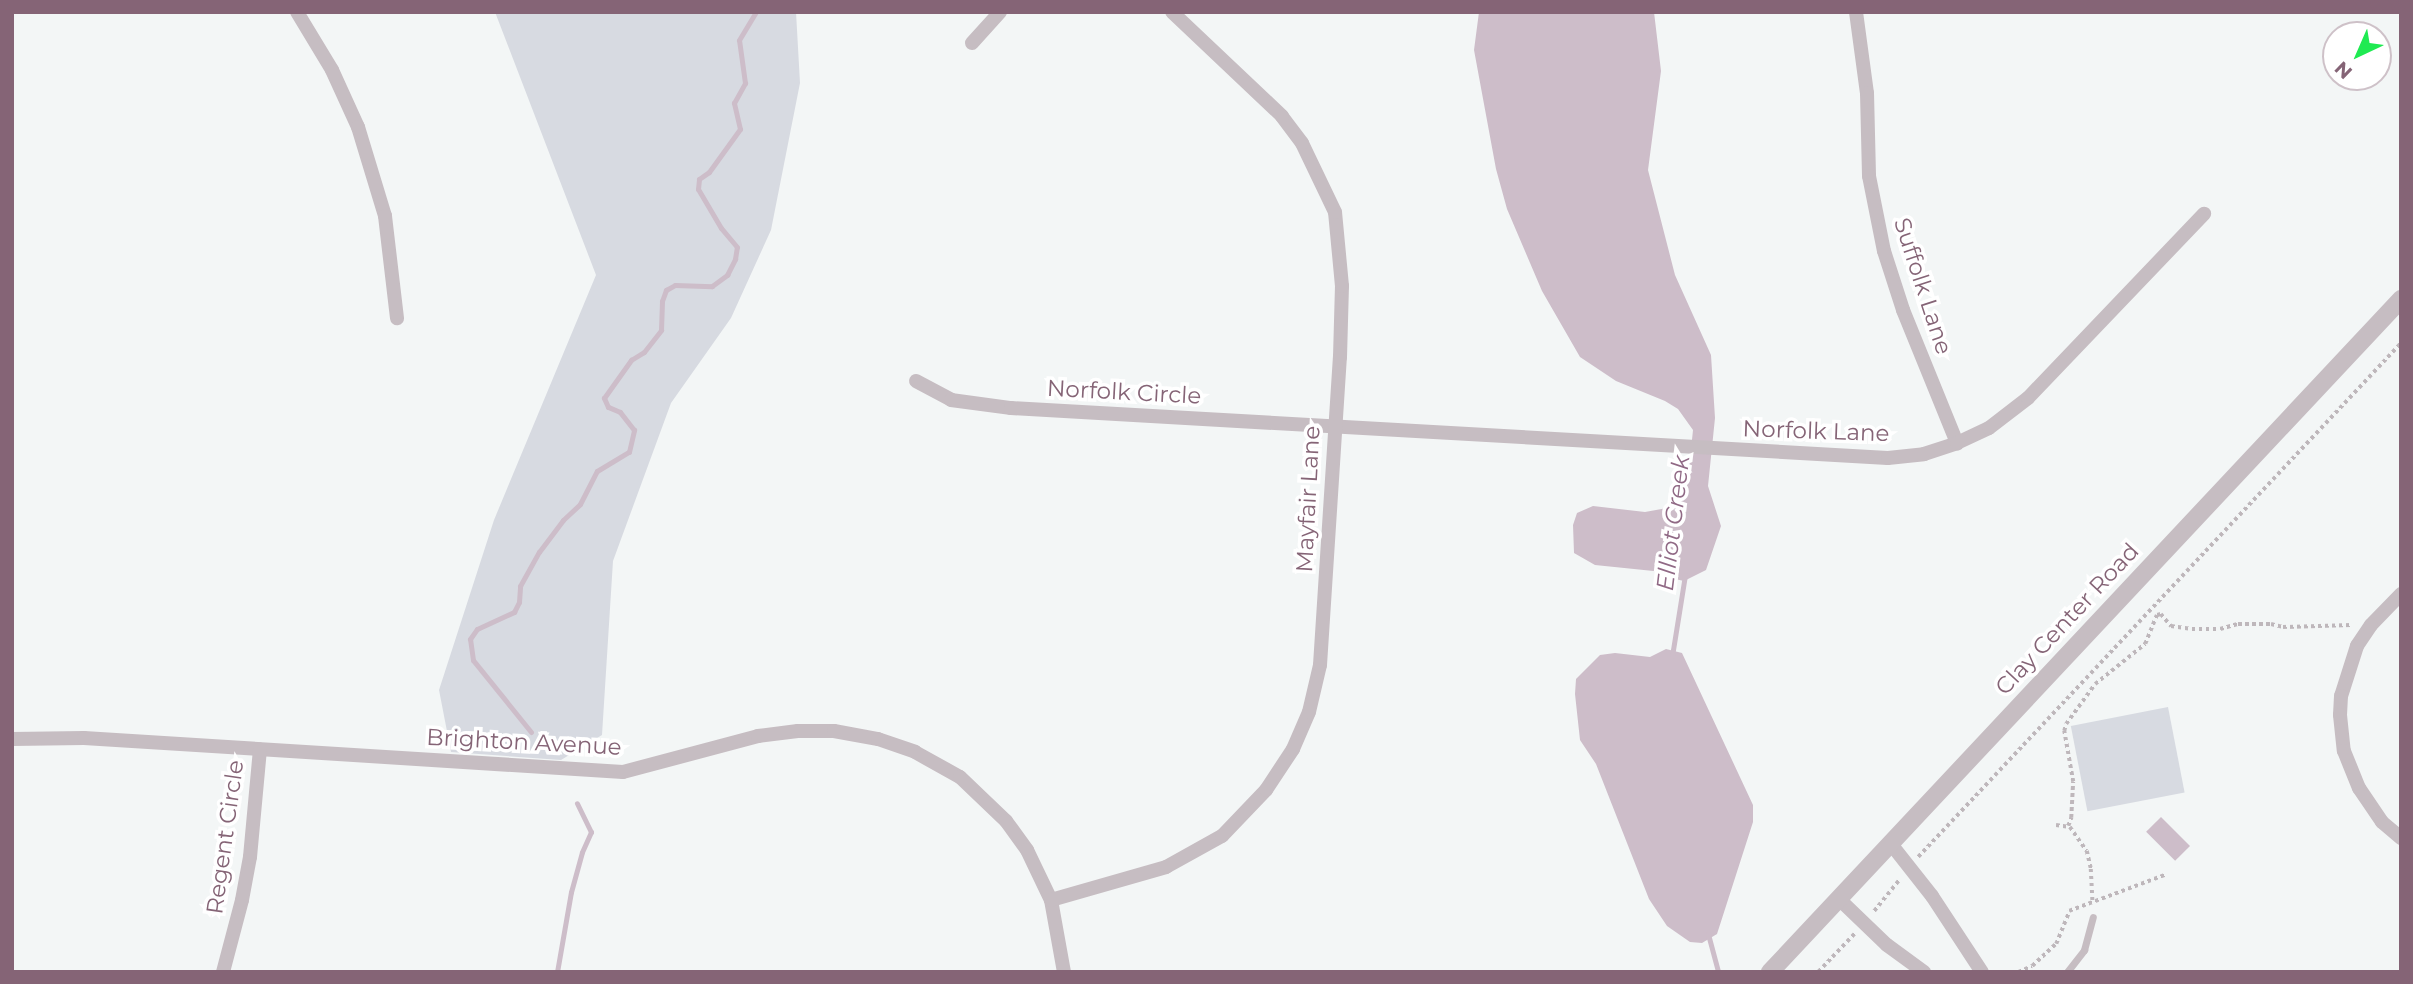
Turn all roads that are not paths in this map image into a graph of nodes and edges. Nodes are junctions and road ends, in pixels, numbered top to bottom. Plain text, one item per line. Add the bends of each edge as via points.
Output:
1 (297, 12) edge
2 (1000, 12) edge
3 (1172, 12) edge
4 (1856, 12) edge
5 (972, 43) dead end
6 (2204, 214) dead end
7 (2401, 299) edge
8 (397, 318) dead end
9 (916, 381) dead end
10 (1335, 427) junction
11 (1958, 443) junction
12 (2401, 594) edge
13 (12, 739) edge
14 (260, 749) junction
15 (2401, 838) edge
16 (1891, 844) junction
17 (1839, 899) junction
18 (1051, 900) junction
19 (2093, 917) road end
20 (223, 972) edge
21 (1064, 972) edge
22 (1770, 972) edge
23 (1924, 972) edge
24 (1982, 972) edge
25 (2067, 972) edge

1 - 8 street via 332,69 358,127 385,216
2 - 5 street
3 - 10 street, Mayfair Lane via 1282,116 1302,142 1335,212 1342,286
4 - 11 street, Suffolk Lane via 1867,93 1869,176 1884,251
6 - 11 street, Norfolk Lane via 2028,398 1989,428
7 - 16 street, Clay Center Road
9 - 10 street, Norfolk Circle via 962,403
10 - 11 street, Norfolk Lane via 1888,458 1924,454
10 - 18 street, Mayfair Lane via 1320,665 1309,712 1293,749 1266,790 1222,836 1166,867
12 - 15 street via 2357,646 2340,715 2344,751 2359,788 2382,822
13 - 14 street, Brighton Avenue via 84,738
14 - 18 street, Brighton Avenue via 623,772 758,736 834,731 878,738 960,777 982,796 1027,849
14 - 20 street, Regent Circle via 250,857
16 - 17 street, Clay Center Road
16 - 24 street
17 - 22 street, Clay Center Road
17 - 23 street via 1901,957
18 - 21 street, Brighton Avenue
19 - 25 lane via 2084,950

